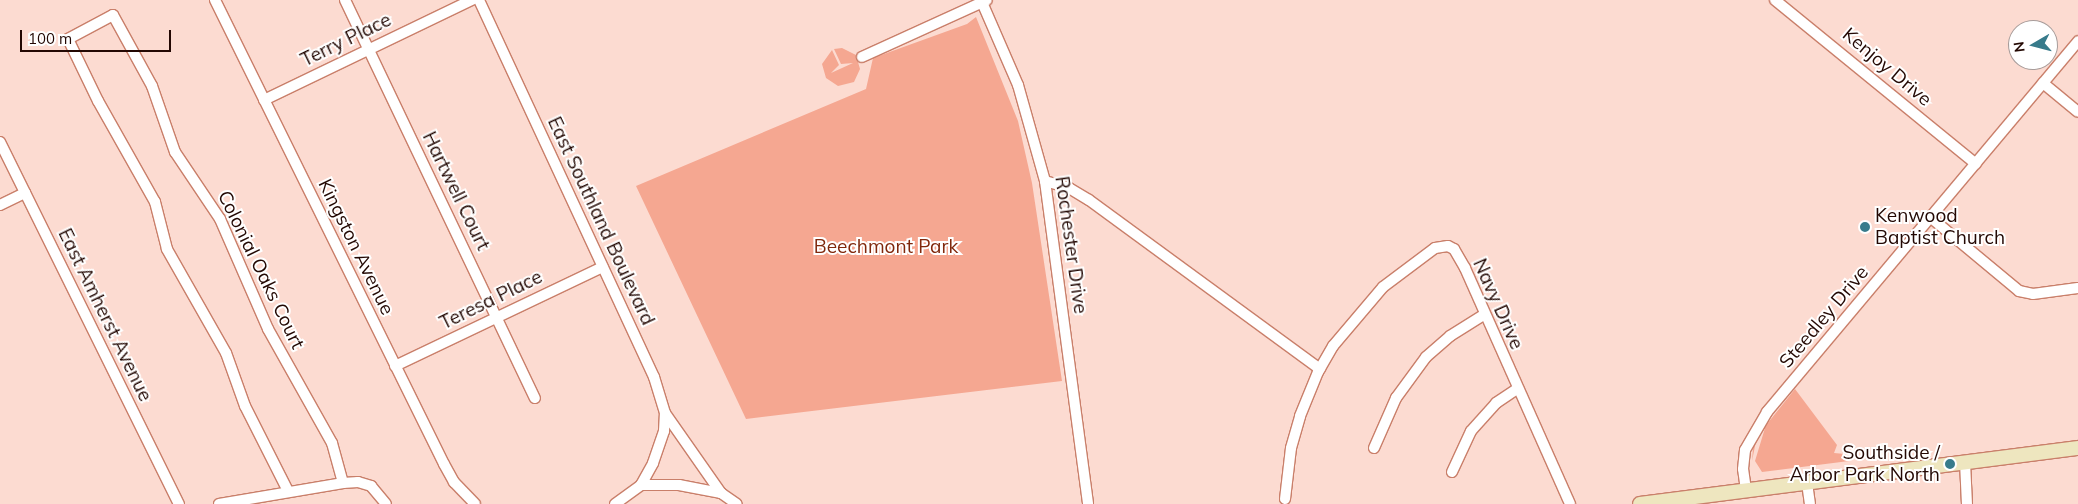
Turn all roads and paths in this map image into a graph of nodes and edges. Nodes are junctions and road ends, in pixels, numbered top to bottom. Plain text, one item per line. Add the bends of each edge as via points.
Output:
1 (215, 0) edge
2 (345, 0) edge
3 (472, 0) edge
4 (479, 0) edge
5 (1775, 0) edge
6 (983, 1) edge
7 (2078, 42) edge
8 (368, 48) junction
9 (862, 57) dead end
10 (2043, 83) junction
11 (264, 100) junction
12 (2078, 112) edge
13 (0, 142) edge
14 (1976, 164) junction
15 (1046, 181) junction
16 (25, 193) junction
17 (0, 205) edge
18 (1930, 217) junction
19 (603, 267) junction
20 (2078, 288) edge
21 (1484, 315) junction
22 (497, 316) junction
23 (395, 366) junction
24 (1320, 369) junction
25 (1516, 389) junction
26 (535, 398) dead end
27 (665, 414) junction
28 (1374, 448) dead end
29 (2078, 448) edge
30 (1965, 462) junction
31 (1452, 472) dead end
32 (343, 483) junction
33 (1808, 483) junction
34 (641, 485) junction
35 (1746, 490) junction
36 (288, 492) junction
37 (721, 493) junction
38 (1285, 499) dead end
39 (1654, 503) edge
40 (179, 504) edge
41 (219, 504) edge
42 (386, 504) edge
43 (475, 504) edge
44 (615, 504) edge
45 (737, 504) edge
46 (1088, 504) edge
47 (1570, 504) edge
48 (1640, 504) edge
49 (1810, 504) edge
50 (1967, 504) edge

1 - 11 street, Kingston Avenue
2 - 8 street, Hartwell Court
3 - 8 street, Terry Place
4 - 19 street, East Southland Boulevard
5 - 14 street, Kenjoy Drive
6 - 9 street
6 - 15 street, Rochester Drive via 1018,85
7 - 10 street, Steedley Drive
8 - 11 street, Terry Place
8 - 22 street, Hartwell Court
10 - 12 street
10 - 14 street, Steedley Drive
11 - 23 street, Kingston Avenue
13 - 16 street, East Amherst Avenue
14 - 18 street, Steedley Drive
15 - 24 street via 1069,188 1089,200
15 - 46 street, Rochester Drive
16 - 17 street
16 - 40 street, East Amherst Avenue
18 - 20 street via 2019,291 2033,294
18 - 35 street, Steedley Drive via 1753,432 1745,450
19 - 22 street, Teresa Place
19 - 27 street, East Southland Boulevard via 654,377
21 - 24 street, Navy Drive via 1454,249 1448,246 1435,248 1383,287 1344,331
21 - 25 street, Navy Drive
21 - 28 street via 1450,336 1426,358 1396,398
22 - 23 street, Teresa Place
22 - 26 street, Hartwell Court
23 - 43 street, Kingston Avenue via 454,482
24 - 38 street, Navy Drive via 1306,398 1293,440
25 - 31 street via 1496,403 1471,431
25 - 47 street, Navy Drive
27 - 34 street via 660,446
27 - 37 street, East Southland Boulevard
29 - 30 main road
30 - 33 main road
30 - 50 street
32 - 36 street
32 - 36 street, Colonial Oaks Court via 332,443 268,329 220,219 175,152 152,86 113,15 68,39 98,101 155,202 167,249 226,353 245,406
32 - 42 street via 358,482 371,486
33 - 35 main road
33 - 49 street
34 - 37 street via 679,485
34 - 44 street
35 - 39 main road
36 - 41 street
37 - 45 street
39 - 48 main road

